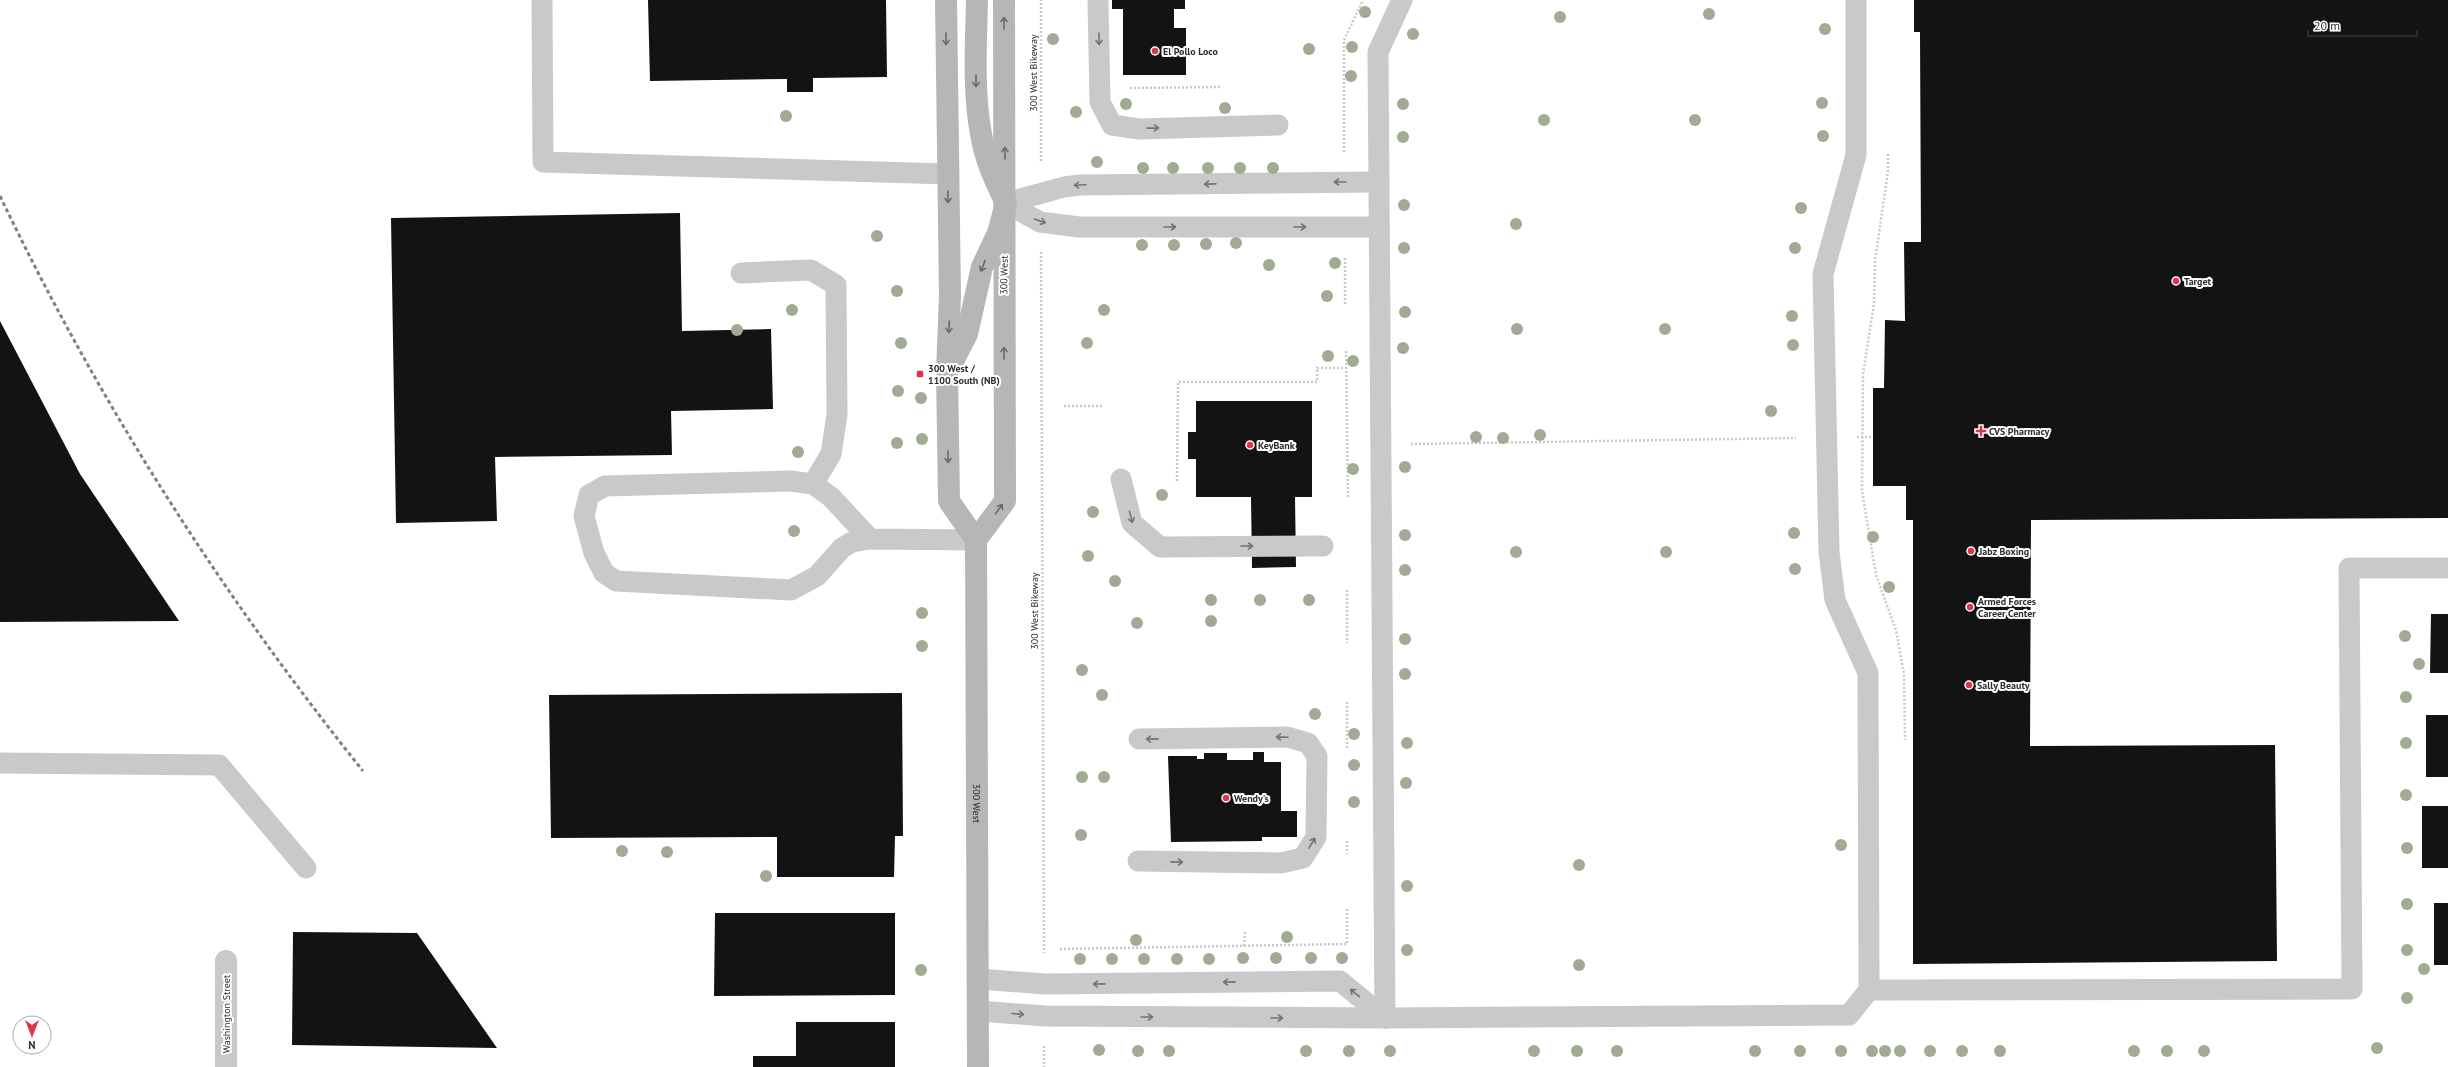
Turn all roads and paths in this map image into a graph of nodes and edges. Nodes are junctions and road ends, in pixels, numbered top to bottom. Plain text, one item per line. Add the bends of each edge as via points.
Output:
1 (542, 0) edge
2 (946, 0) edge
3 (977, 0) edge
4 (1004, 0) edge
5 (1041, 0) edge
6 (1098, 0) edge
7 (1402, 0) edge
8 (1856, 0) edge
9 (1221, 87) dead end
10 (1100, 89) junction
11 (1278, 125) dead end
12 (1041, 146) dead end
13 (1888, 148) dead end
14 (947, 174) junction
15 (1379, 182) junction
16 (1006, 203) junction
17 (1379, 227) junction
18 (1041, 260) dead end
19 (741, 273) dead end
20 (1346, 351) dead end
21 (1347, 368) junction
22 (947, 372) junction
23 (1064, 406) dead end
24 (1102, 406) dead end
25 (1826, 437) junction
26 (1863, 437) junction
27 (1873, 437) dead end
28 (1403, 444) dead end
29 (1121, 479) dead end
30 (1177, 481) dead end
31 (814, 484) junction
32 (1348, 497) dead end
33 (870, 540) junction
34 (976, 540) junction
35 (1324, 546) dead end
36 (2448, 568) edge
37 (1347, 590) dead end
38 (1347, 643) dead end
39 (1139, 739) dead end
40 (1905, 740) dead end
41 (0, 763) edge
42 (1138, 861) dead end
43 (306, 868) dead end
44 (1347, 907) dead end
45 (1245, 931) dead end
46 (1244, 946) junction
47 (1060, 949) dead end
48 (226, 961) dead end
49 (1044, 961) dead end
50 (979, 980) junction
51 (1869, 990) junction
52 (979, 1011) junction
53 (1385, 1018) junction
54 (1044, 1044) dead end
55 (226, 1067) edge
56 (978, 1067) edge
57 (1044, 1067) edge

1 - 14 lane via 543,162
2 -> 14 main road
3 -> 16 main road via 977,100 981,135 991,172
16 -> 4 main road, 300 West
5 - 12 path, 300 West Bikeway
6 -> 10 lane
7 - 15 lane via 1378,52
8 - 25 lane via 1856,155 1823,274
9 - 10 path
10 -> 11 lane via 1100,102 1112,125 1139,128
13 - 26 path via 1888,171 1875,261 1874,303 1863,375
14 -> 22 main road via 950,296
15 -> 16 lane via 1080,185
15 - 17 lane
16 -> 17 lane via 1040,222 1079,227
16 -> 22 main road via 998,233 982,267 967,334
34 -> 16 main road, 300 West via 1005,501
17 - 53 lane
18 - 49 path, 300 West Bikeway
19 - 31 lane via 811,270 836,285 837,415 831,454
20 - 21 path
21 - 30 path via 1317,368 1317,382 1178,382
21 - 32 path
22 -> 34 main road via 949,501
23 - 24 path
25 - 26 path
25 - 28 path
25 - 51 lane via 1829,552 1835,600 1868,673
26 - 27 path
26 - 40 path via 1862,491 1876,575 1896,630 1904,674
29 -> 35 lane via 1132,523 1160,547
31 - 33 lane via 831,496
31 - 33 lane via 790,481 605,486 589,495 584,516 594,553 604,573 616,581 791,590 817,576 847,545
33 - 34 lane
34 - 50 main road, 300 West
36 - 51 lane via 2348,568 2352,989
37 - 38 path
42 -> 39 lane via 1281,863 1303,858 1316,837 1317,756 1308,743 1287,737
41 - 43 lane via 219,765
44 - 46 path via 1347,944
45 - 46 path
46 - 47 path
48 - 55 street, Washington Street
50 - 52 main road, 300 West
53 -> 50 lane via 1340,981 1044,984
51 - 53 lane via 1849,1015
52 -> 53 lane via 1044,1016
52 - 56 main road, 300 West
54 - 57 path

